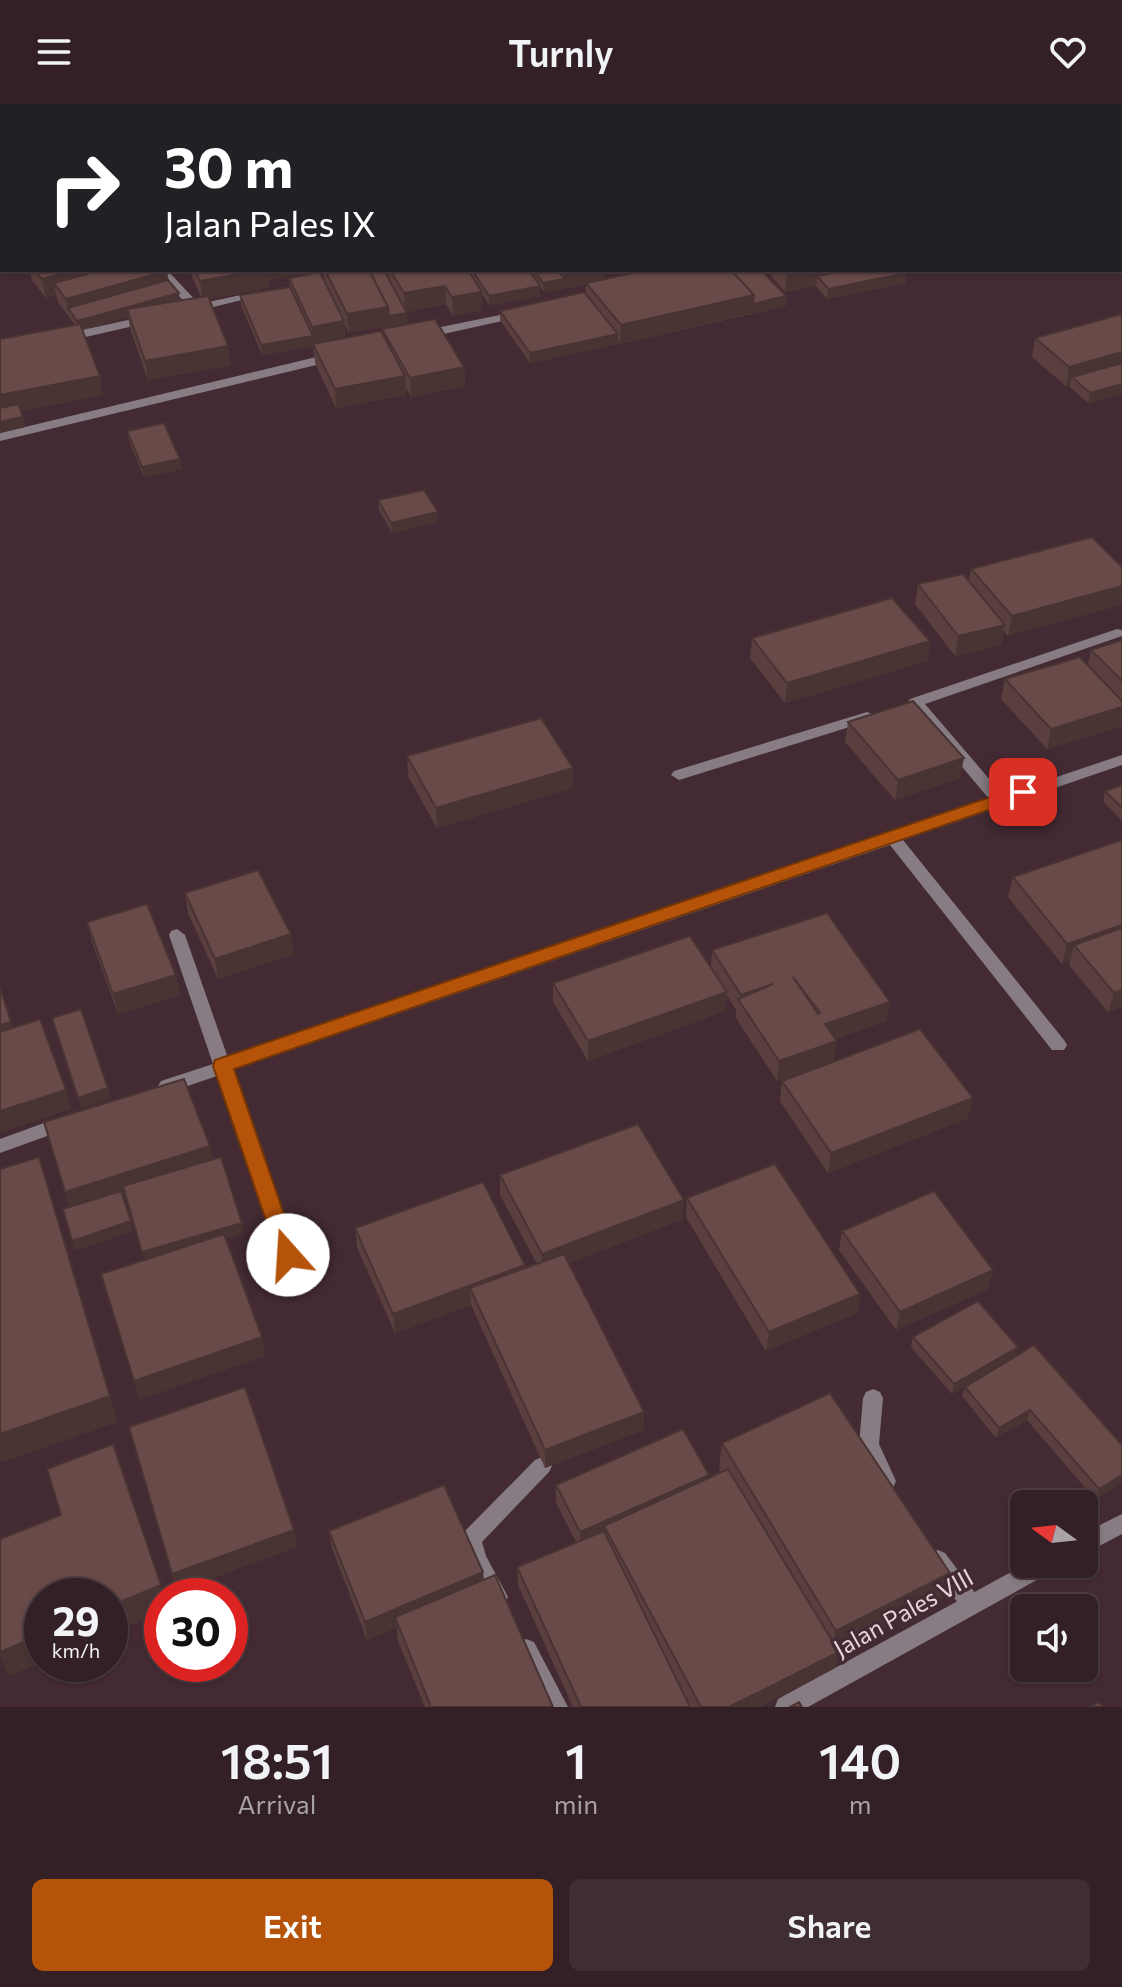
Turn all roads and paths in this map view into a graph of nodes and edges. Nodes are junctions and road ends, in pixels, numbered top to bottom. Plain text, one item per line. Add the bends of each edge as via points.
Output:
1 (163, 272) edge
2 (271, 291) edge
3 (197, 309) junction
4 (541, 309) edge
5 (182, 312) edge
6 (167, 315) edge
7 (401, 340) edge
8 (45, 343) edge
9 (341, 355) edge
10 (0, 437) edge
11 (1117, 633) dead end
12 (900, 707) junction
13 (1122, 760) edge
14 (679, 775) dead end
15 (998, 799) junction
16 (891, 836) junction
17 (177, 935) dead end
18 (1058, 1045) dead end
19 (222, 1066) junction
20 (148, 1093) edge
21 (89, 1114) edge
22 (0, 1146) edge
23 (288, 1255) dead end
24 (873, 1398) dead end
25 (542, 1466) edge
26 (899, 1505) edge
27 (1122, 1523) edge
28 (1098, 1536) edge
29 (925, 1542) edge
30 (1020, 1578) edge
31 (971, 1604) junction
32 (557, 1707) edge
33 (786, 1707) edge

1 - 3 street
2 - 3 street
3 - 5 street
4 - 7 street
6 - 8 street
9 - 10 street
11 - 12 street
12 - 14 street
12 - 15 street
13 - 15 street
15 - 16 street
16 - 18 street
16 - 19 street
17 - 19 street
19 - 20 street
19 - 23 street
21 - 22 street
24 - 26 street via 869,1444
25 - 32 street via 471,1539 476,1559
27 - 28 street
29 - 31 street
30 - 31 street, Jalan Pales VIII
31 - 33 street, Jalan Pales VIII

